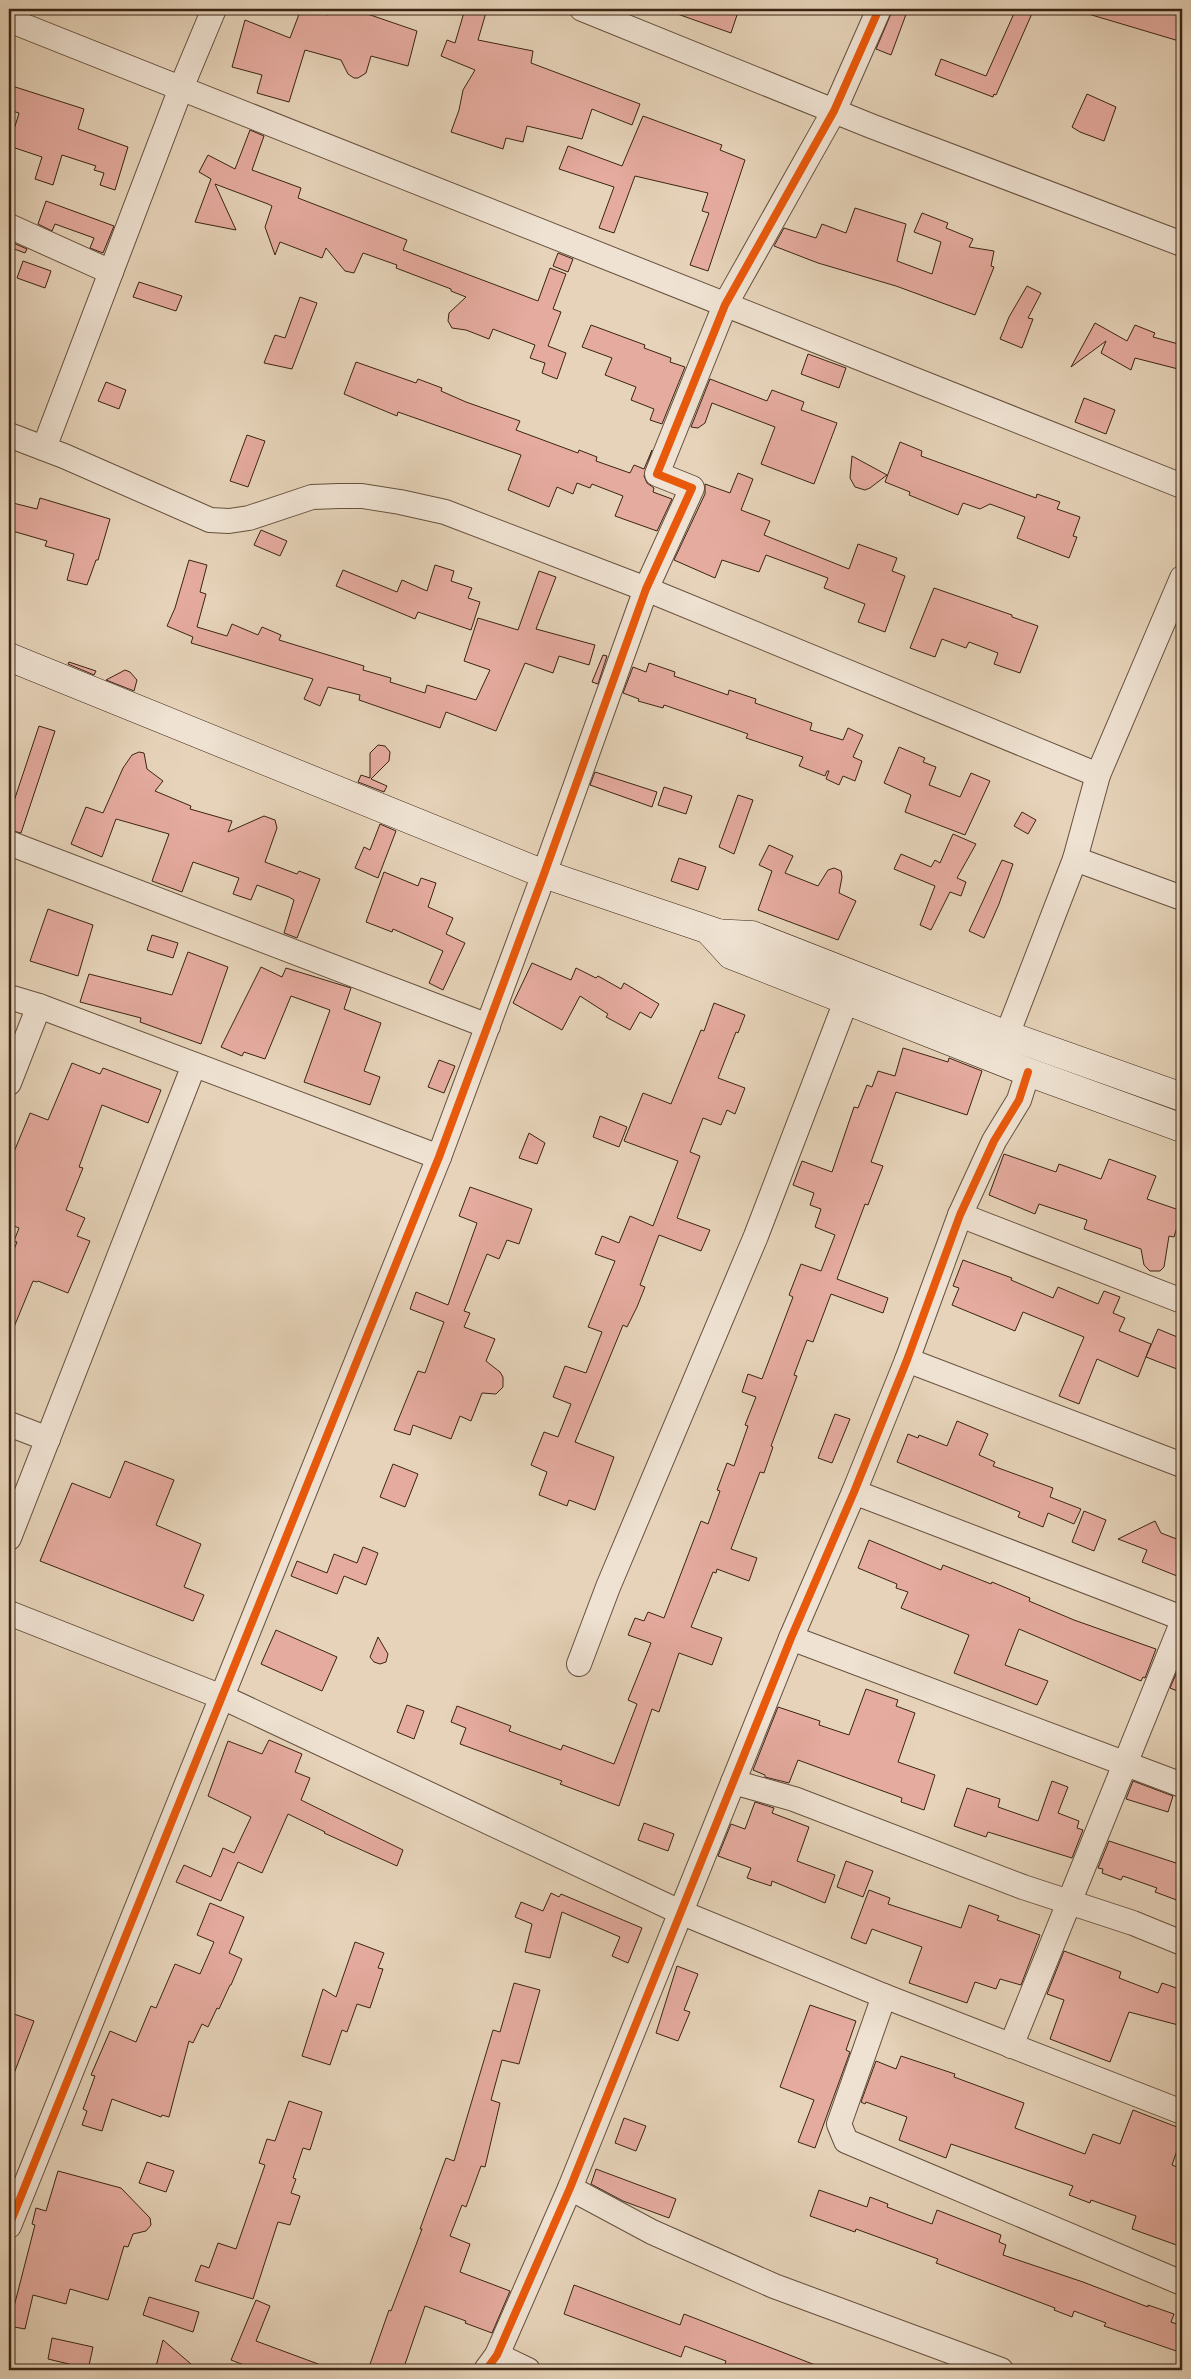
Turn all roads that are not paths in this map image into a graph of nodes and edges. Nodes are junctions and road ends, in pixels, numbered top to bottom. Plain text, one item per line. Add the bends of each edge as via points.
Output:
1 (214, 9) edge
2 (582, 9) edge
3 (879, 9) edge
4 (9, 20) edge
5 (181, 88) junction
6 (834, 111) junction
7 (9, 226) edge
8 (1182, 244) edge
9 (111, 272) junction
10 (725, 304) junction
11 (9, 435) edge
12 (44, 448) junction
13 (1182, 486) edge
14 (1182, 578) edge
15 (646, 589) junction
16 (9, 657) edge
17 (1098, 775) junction
18 (9, 843) edge
19 (1076, 859) junction
20 (544, 874) junction
21 (1182, 898) edge
22 (718, 933) junction
23 (9, 997) edge
24 (846, 1001) junction
25 (40, 1006) junction
26 (488, 1026) junction
27 (1007, 1035) junction
28 (194, 1064) junction
29 (1028, 1072) junction
30 (9, 1083) edge
31 (1182, 1097) edge
32 (1182, 1128) edge
33 (439, 1157) junction
34 (960, 1215) junction
35 (1182, 1301) edge
36 (907, 1360) junction
37 (9, 1424) edge
38 (48, 1439) junction
39 (1182, 1465) edge
40 (854, 1492) junction
41 (9, 1538) edge
42 (9, 1613) edge
43 (1182, 1618) edge
44 (1182, 1623) edge
45 (791, 1638) junction
46 (579, 1664) dead end
47 (222, 1698) junction
48 (1125, 1763) junction
49 (733, 1782) junction
50 (1182, 1784) edge
51 (1069, 1902) junction
52 (680, 1912) junction
53 (1182, 1943) edge
54 (884, 1996) junction
55 (1011, 2046) junction
56 (1182, 2112) edge
57 (570, 2188) junction
58 (12, 2211) edge
59 (1182, 2283) edge
60 (492, 2363) edge
61 (528, 2370) edge
62 (1001, 2370) edge

1 - 5 street
2 - 6 street
3 - 6 street
4 - 5 street
5 - 9 street
5 - 10 street
6 - 8 street
6 - 10 street
7 - 9 street
9 - 12 street
10 - 13 street
10 - 15 street via 658,474 692,488
11 - 12 street
12 - 15 street via 210,520 249,518 312,497 362,496 400,502 445,512
14 - 17 street
15 - 17 street
15 - 20 street
16 - 20 street
17 - 19 street
18 - 26 street
19 - 21 street
19 - 27 street
20 - 22 street
20 - 26 street
22 - 24 street via 711,933 732,955
22 - 27 street via 752,935
23 - 25 street
24 - 29 street
24 - 46 street via 756,1236 608,1587
25 - 28 street
25 - 30 street
26 - 33 street
27 - 31 street
28 - 33 street
28 - 38 street
29 - 32 street
29 - 34 street via 1019,1100 994,1141
33 - 47 street
34 - 35 street
34 - 36 street
36 - 39 street
36 - 40 street
37 - 38 street
38 - 41 street
40 - 43 street
40 - 45 street
42 - 47 street
44 - 48 street
45 - 48 street
45 - 49 street
47 - 52 street
47 - 58 street
48 - 50 street
48 - 51 street
49 - 51 street via 794,1799
49 - 52 street
51 - 53 street
51 - 55 street
52 - 54 street
52 - 57 street
54 - 55 street
54 - 59 street via 839,2124 846,2141
55 - 56 street
57 - 60 street
57 - 62 street via 652,2232 774,2286
60 - 61 street

